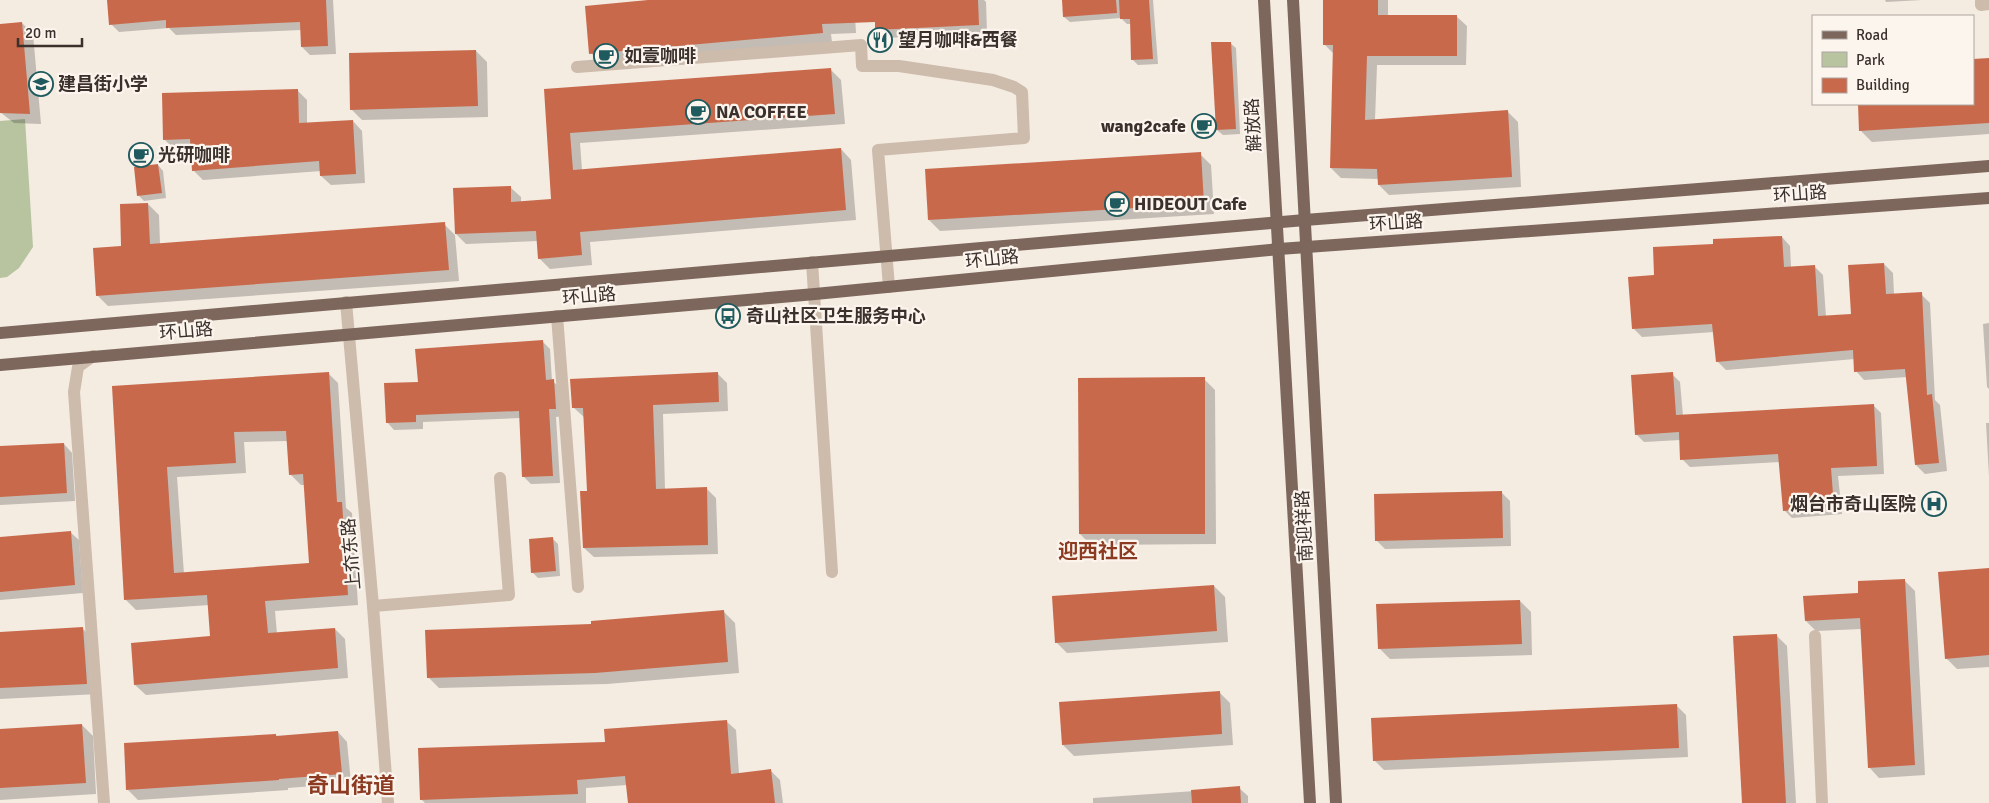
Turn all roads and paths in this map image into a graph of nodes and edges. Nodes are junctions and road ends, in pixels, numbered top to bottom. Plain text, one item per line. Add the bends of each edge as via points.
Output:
1 (1264, 0) edge
2 (1293, 0) edge
3 (1980, 0) edge
4 (1989, 4) edge
5 (577, 67) dead end
6 (1989, 166) edge
7 (1989, 198) edge
8 (1305, 220) junction
9 (1276, 223) junction
10 (1306, 247) junction
11 (1279, 249) junction
12 (887, 256) junction
13 (812, 262) junction
14 (889, 287) junction
15 (815, 294) junction
16 (346, 302) junction
17 (557, 316) junction
18 (0, 333) edge
19 (348, 334) junction
20 (94, 356) junction
21 (0, 364) edge
22 (500, 478) dead end
23 (832, 572) dead end
24 (578, 587) dead end
25 (373, 606) junction
26 (1815, 636) dead end
27 (104, 803) edge
28 (388, 803) edge
29 (1310, 803) edge
30 (1336, 803) edge
31 (1822, 803) edge

1 - 9 main road, 解放路
2 - 8 main road
3 - 4 street via 1981,5
5 - 12 street via 861,46 862,66 899,66 992,80 1014,86 1022,92 1024,138 878,150
6 - 8 main road, 环山路
7 - 10 main road, 环山路
8 - 9 main road, 环山路
8 - 10 main road
9 - 11 main road, 解放路
9 - 12 main road, 环山路
10 - 11 main road, 环山路
10 - 30 main road, 南迎祥路
11 - 14 main road, 环山路
11 - 29 main road, 南迎祥路
12 - 13 main road, 环山路
12 - 14 street
13 - 15 street
13 - 16 main road, 环山路
14 - 15 main road, 环山路
15 - 17 main road, 环山路
15 - 23 street
16 - 18 main road, 环山路
16 - 19 street, 上夼东路
17 - 19 main road, 环山路
17 - 24 street
19 - 20 main road, 环山路
19 - 25 street, 上夼东路
20 - 21 main road, 环山路
20 - 27 street via 78,367 74,392
22 - 25 street via 509,595
25 - 28 street, 上夼东路
26 - 31 street

